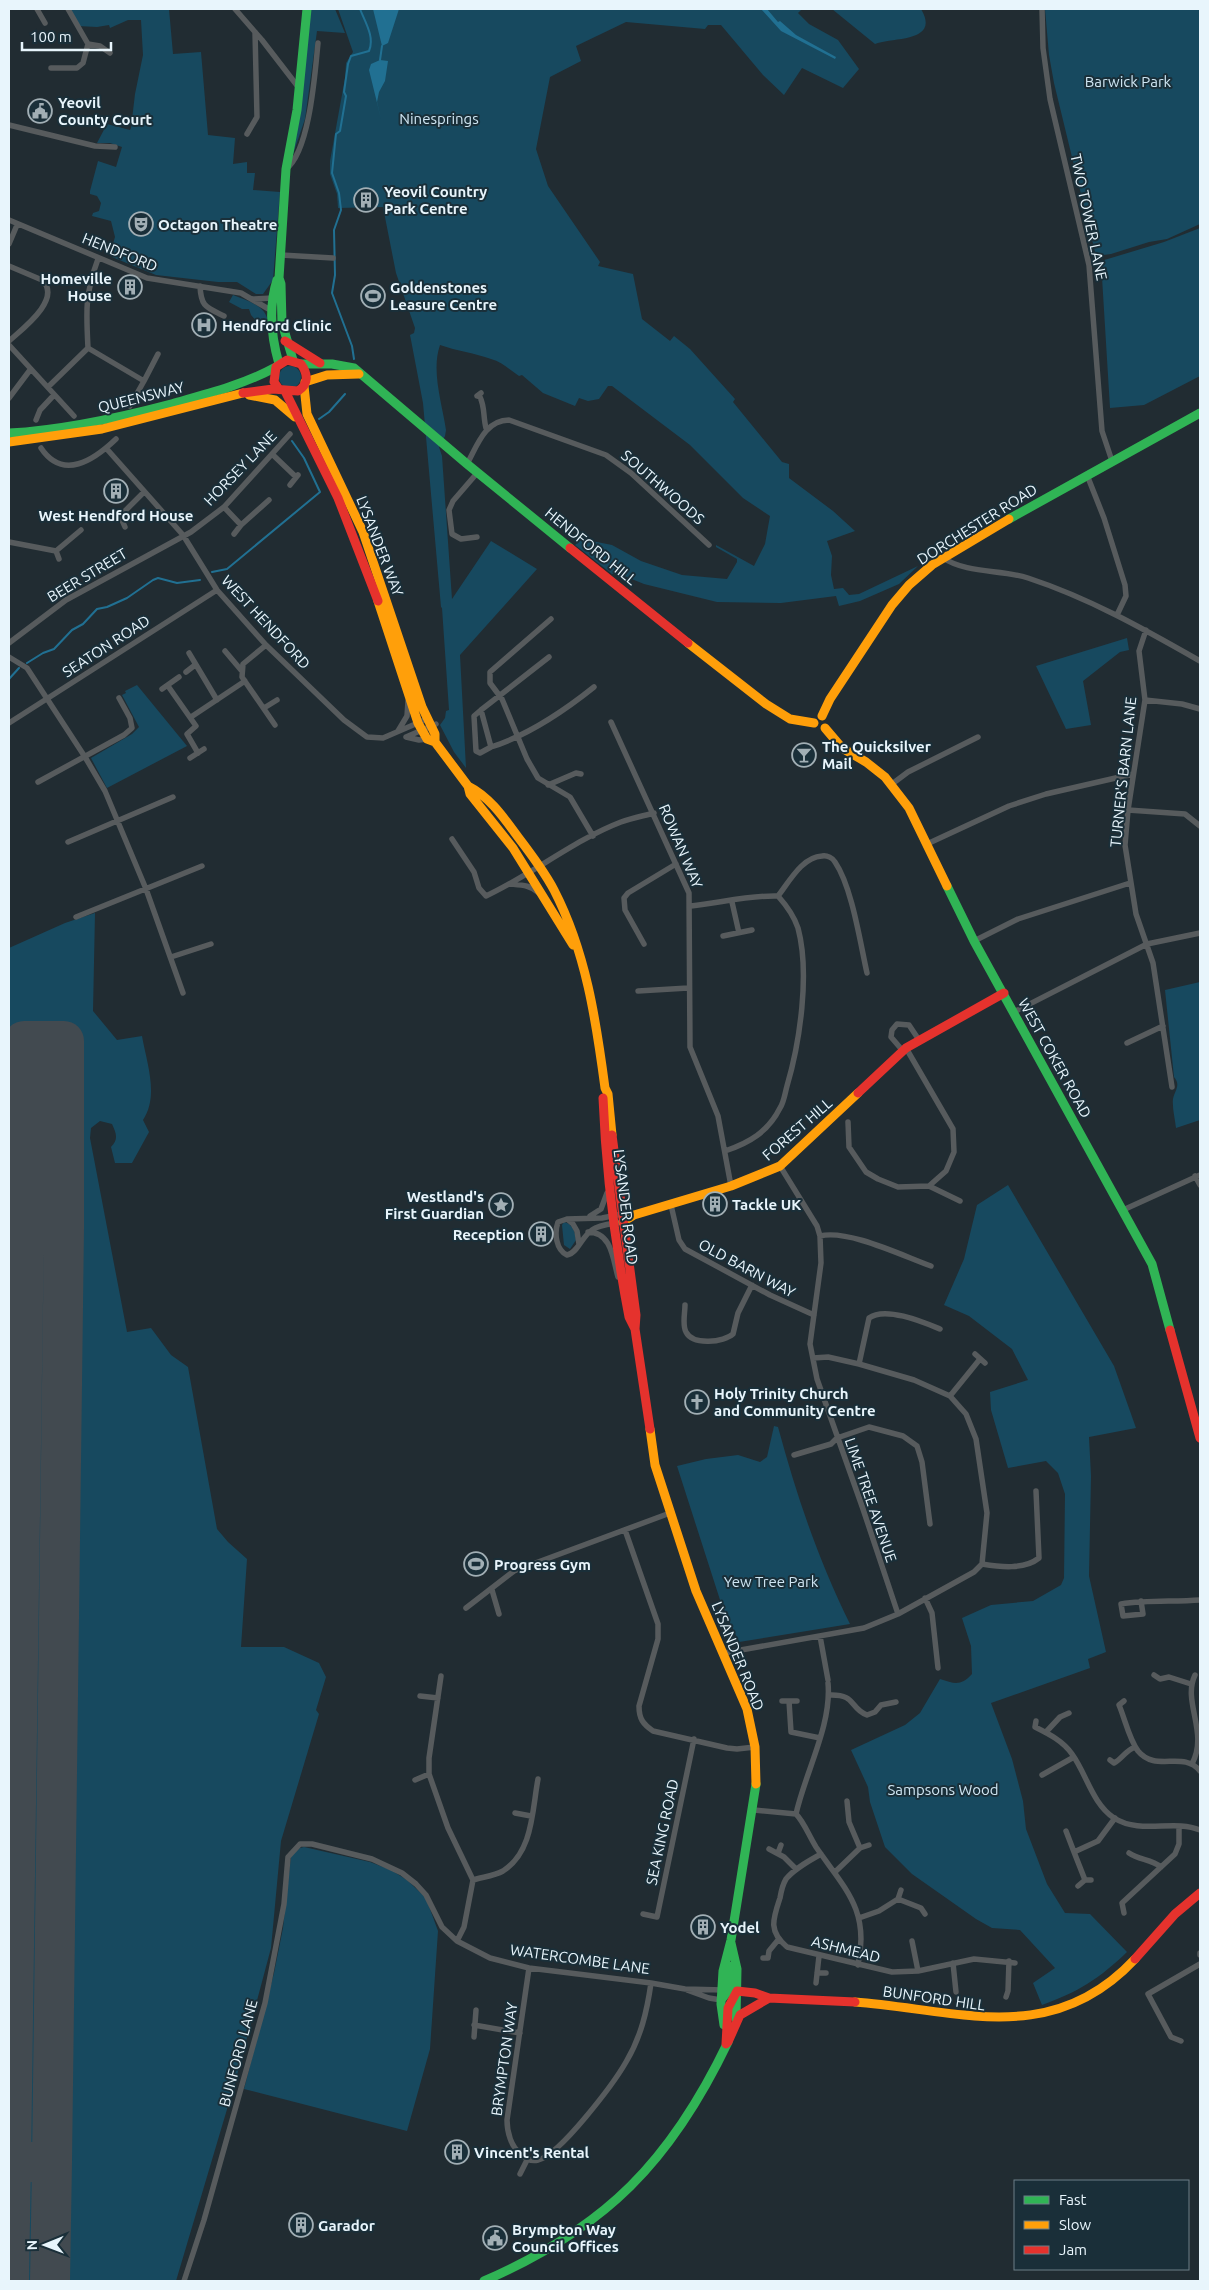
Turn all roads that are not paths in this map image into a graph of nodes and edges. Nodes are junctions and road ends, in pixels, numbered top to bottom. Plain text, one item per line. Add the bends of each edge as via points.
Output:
1 (37, 9) edge
2 (68, 9) edge
3 (235, 9) edge
4 (308, 9) edge
5 (1042, 9) edge
6 (45, 23) dead end
7 (256, 32) junction
8 (318, 43) dead end
9 (88, 44) junction
10 (108, 49) dead end
11 (51, 68) dead end
12 (300, 90) junction
13 (9, 125) edge
14 (247, 134) dead end
15 (115, 147) dead end
16 (286, 169) junction
17 (9, 220) edge
18 (18, 225) junction
19 (9, 244) edge
20 (281, 254) junction
21 (333, 258) dead end
22 (98, 259) junction
23 (9, 266) edge
24 (279, 278) junction
25 (200, 286) junction
26 (273, 298) junction
27 (254, 299) junction
28 (276, 308) junction
29 (224, 316) dead end
30 (285, 341) junction
31 (9, 343) edge
32 (88, 348) junction
33 (158, 354) dead end
34 (297, 362) junction
35 (320, 363) junction
36 (277, 366) junction
37 (30, 370) junction
38 (359, 374) junction
39 (144, 380) junction
40 (304, 384) junction
41 (48, 387) junction
42 (283, 391) junction
43 (481, 393) dead end
44 (54, 395) junction
45 (239, 395) junction
46 (9, 398) edge
47 (130, 406) dead end
48 (1200, 413) edge
49 (74, 416) dead end
50 (36, 420) dead end
51 (299, 421) junction
52 (486, 428) junction
53 (9, 433) edge
54 (290, 434) dead end
55 (116, 439) dead end
56 (9, 442) edge
57 (41, 448) dead end
58 (106, 448) junction
59 (272, 454) junction
60 (1112, 461) junction
61 (467, 464) junction
62 (478, 472) junction
63 (1087, 474) junction
64 (290, 485) dead end
65 (144, 492) junction
66 (269, 500) dead end
67 (224, 507) junction
68 (260, 509) junction
69 (264, 514) dead end
70 (241, 525) junction
71 (125, 527) dead end
72 (81, 530) dead end
73 (234, 534) dead end
74 (183, 535) junction
75 (477, 537) dead end
76 (9, 542) edge
77 (709, 545) dead end
78 (56, 551) junction
79 (942, 558) junction
80 (59, 559) dead end
81 (216, 590) junction
82 (1117, 615) junction
83 (551, 619) dead end
84 (1146, 630) junction
85 (9, 643) edge
86 (266, 645) junction
87 (225, 651) dead end
88 (189, 652) dead end
89 (9, 657) edge
90 (549, 657) dead end
91 (1200, 661) edge
92 (195, 665) junction
93 (241, 670) junction
94 (186, 672) dead end
95 (179, 677) dead end
96 (245, 681) junction
97 (594, 687) dead end
98 (408, 695) junction
99 (499, 695) junction
100 (48, 698) junction
101 (120, 698) dead end
102 (217, 700) junction
103 (277, 700) dead end
104 (1145, 700) junction
105 (264, 708) junction
106 (1200, 709) edge
107 (481, 710) junction
108 (822, 716) junction
109 (191, 717) junction
110 (611, 722) dead end
111 (9, 723) edge
112 (427, 724) junction
113 (814, 724) junction
114 (275, 725) dead end
115 (825, 728) junction
116 (397, 733) junction
117 (517, 736) junction
118 (406, 737) junction
119 (978, 737) dead end
120 (431, 741) junction
121 (491, 747) junction
122 (204, 749) dead end
123 (198, 753) junction
124 (85, 757) junction
125 (190, 758) dead end
126 (581, 774) dead end
127 (1133, 774) junction
128 (38, 782) dead end
129 (892, 784) junction
130 (548, 785) junction
131 (468, 786) junction
132 (174, 797) dead end
133 (1128, 810) junction
134 (654, 813) junction
135 (118, 821) junction
136 (1200, 826) edge
137 (592, 836) junction
138 (452, 839) dead end
139 (68, 842) dead end
140 (927, 844) junction
141 (676, 864) junction
142 (202, 866) dead end
143 (539, 866) junction
144 (529, 874) junction
145 (1130, 883) junction
146 (508, 884) junction
147 (146, 889) junction
148 (778, 896) junction
149 (546, 900) junction
150 (732, 902) junction
151 (691, 906) junction
152 (76, 917) dead end
153 (752, 930) dead end
154 (739, 932) junction
155 (1200, 933) edge
156 (723, 936) dead end
157 (974, 941) junction
158 (211, 944) dead end
159 (644, 944) dead end
160 (1147, 944) junction
161 (170, 957) junction
162 (582, 966) junction
163 (867, 973) dead end
164 (688, 988) junction
165 (638, 991) dead end
166 (183, 993) dead end
167 (1004, 993) junction
168 (1014, 1012) junction
169 (1163, 1026) junction
170 (919, 1040) junction
171 (1127, 1043) dead end
172 (904, 1050) junction
173 (1172, 1087) dead end
174 (605, 1088) junction
175 (848, 1122) dead end
176 (725, 1151) junction
177 (780, 1166) junction
178 (1198, 1176) edge
179 (1200, 1185) edge
180 (731, 1186) junction
181 (929, 1186) junction
182 (608, 1188) junction
183 (960, 1201) dead end
184 (671, 1205) junction
185 (1123, 1210) junction
186 (585, 1217) junction
187 (622, 1218) junction
188 (567, 1219) junction
189 (612, 1220) junction
190 (588, 1232) junction
191 (820, 1236) junction
192 (579, 1244) junction
193 (931, 1266) dead end
194 (752, 1285) junction
195 (624, 1296) junction
196 (685, 1305) dead end
197 (685, 1313) junction
198 (692, 1313) dead end
199 (814, 1316) junction
200 (635, 1328) junction
201 (940, 1329) dead end
202 (813, 1358) junction
203 (980, 1359) dead end
204 (859, 1364) junction
205 (950, 1396) junction
206 (838, 1438) junction
207 (1200, 1438) edge
208 (794, 1455) dead end
209 (1036, 1491) dead end
210 (670, 1513) junction
211 (930, 1524) dead end
212 (625, 1530) junction
213 (982, 1564) junction
214 (492, 1590) junction
215 (926, 1598) junction
216 (1200, 1600) edge
217 (1141, 1601) dead end
218 (466, 1608) dead end
219 (499, 1614) dead end
220 (898, 1614) junction
221 (820, 1636) junction
222 (724, 1653) junction
223 (938, 1668) dead end
224 (1195, 1675) dead end
225 (441, 1676) dead end
226 (1158, 1680) dead end
227 (1191, 1684) junction
228 (829, 1695) junction
229 (420, 1696) dead end
230 (438, 1698) junction
231 (782, 1701) dead end
232 (797, 1701) dead end
233 (789, 1702) junction
234 (896, 1702) dead end
235 (1119, 1704) dead end
236 (1069, 1713) dead end
237 (1034, 1726) dead end
238 (1046, 1732) junction
239 (820, 1738) junction
240 (694, 1739) junction
241 (754, 1747) junction
242 (1135, 1747) junction
243 (1074, 1757) junction
244 (1113, 1764) dead end
245 (1192, 1764) junction
246 (1200, 1771) edge
247 (429, 1774) junction
248 (1042, 1776) dead end
249 (538, 1779) dead end
250 (415, 1780) dead end
251 (847, 1801) dead end
252 (754, 1810) junction
253 (515, 1813) dead end
254 (796, 1814) junction
255 (531, 1816) junction
256 (1115, 1818) junction
257 (1179, 1826) junction
258 (1200, 1830) edge
259 (1066, 1831) dead end
260 (312, 1844) joint
261 (781, 1845) dead end
262 (869, 1845) dead end
263 (860, 1848) junction
264 (769, 1849) dead end
265 (1074, 1852) junction
266 (778, 1853) junction
267 (1129, 1853) dead end
268 (821, 1854) junction
269 (1161, 1867) junction
270 (796, 1869) junction
271 (835, 1872) junction
272 (473, 1880) junction
273 (1078, 1886) dead end
274 (901, 1890) dead end
275 (1200, 1893) edge
276 (898, 1899) junction
277 (1115, 1900) dead end
278 (1122, 1902) junction
279 (644, 1914) dead end
280 (925, 1914) dead end
281 (1124, 1914) dead end
282 (859, 1918) junction
283 (457, 1940) junction
284 (731, 1940) junction
285 (778, 1940) junction
286 (912, 1941) dead end
287 (922, 1947) dead end
288 (914, 1950) junction
289 (819, 1956) junction
290 (767, 1960) dead end
291 (953, 1963) junction
292 (1200, 1964) edge
293 (858, 1965) junction
294 (529, 1968) junction
295 (918, 1971) junction
296 (817, 1973) junction
297 (826, 1973) dead end
298 (651, 1983) junction
299 (816, 1983) dead end
300 (685, 1990) junction
301 (956, 1992) dead end
302 (729, 1995) junction
303 (1006, 1997) dead end
304 (769, 1998) junction
305 (755, 2005) junction
306 (476, 2010) dead end
307 (736, 2020) junction
308 (474, 2025) junction
309 (520, 2033) junction
310 (474, 2037) dead end
311 (1181, 2041) dead end
312 (726, 2044) junction
313 (527, 2160) junction
314 (520, 2174) dead end
315 (184, 2281) edge
316 (484, 2281) edge

1 - 6 street
2 - 9 street
3 - 7 street
4 - 12 main road
5 - 60 street, TWO TOWER LANE via 1050,99 1089,264 1102,431
7 - 12 street
7 - 14 street via 257,117
8 - 16 street via 313,101 303,137 292,164
9 - 10 street
9 - 11 street via 83,63 77,68
12 - 16 main road
13 - 15 street via 96,146
16 - 20 main road
17 - 18 street, HENDFORD
18 - 19 street
18 - 22 street, HENDFORD
20 - 21 street
20 - 24 main road
22 - 25 street, HENDFORD via 146,278
22 - 32 street via 87,298
23 - 31 street via 45,282 47,293 39,313
24 - 26 main road
24 - 28 main road via 281,284
25 - 27 street, HENDFORD via 241,293
25 - 29 street via 204,306
26 - 27 street, HENDFORD
26 - 28 main road
27 - 28 street, HENDFORD
28 - 30 main road
28 - 36 main road
30 - 34 main road
30 - 35 main road
31 - 37 street
32 - 39 street
32 - 41 street
33 - 39 street
34 - 35 main road, HENDFORD HILL
34 - 36 main road via 287,360
34 - 40 main road via 306,372
35 - 38 main road, HENDFORD HILL via 352,367
36 - 42 main road via 273,377
36 - 53 main road, QUEENSWAY via 239,385 121,417 65,428
37 - 41 street
37 - 46 street
38 - 40 main road via 327,374
38 - 61 main road, HENDFORD HILL
39 - 47 street
40 - 42 main road via 298,391
40 - 112 main road, LYSANDER WAY via 307,414 363,532
41 - 44 street
42 - 45 main road, QUEENSWAY via 255,390
42 - 51 main road, LYSANDER WAY
43 - 52 street via 477,396 484,405
44 - 49 street
44 - 50 street via 40,410
45 - 51 main road via 269,397 281,402
45 - 56 main road, QUEENSWAY via 97,431
48 - 60 main road, DORCHESTER ROAD
51 - 98 main road, LYSANDER WAY via 338,498 382,611
52 - 61 street
52 - 77 street, SOUTHWOODS via 508,420 606,455 631,473
54 - 59 street, HORSEY LANE
55 - 58 street
57 - 58 street via 50,459 68,466 86,462
58 - 65 street, WEST HENDFORD
59 - 64 street via 297,476
59 - 67 street, HORSEY LANE
60 - 63 main road, DORCHESTER ROAD
61 - 62 main road, HENDFORD HILL
62 - 75 street via 453,501 450,510 452,534 461,539
62 - 113 main road, HENDFORD HILL via 766,704 790,719
63 - 79 main road, DORCHESTER ROAD
63 - 82 street via 1125,585 1126,596
65 - 71 street via 122,514
65 - 74 street, WEST HENDFORD
66 - 68 street
67 - 70 street
67 - 74 street, HORSEY LANE
68 - 69 street
68 - 70 street
70 - 73 street
72 - 78 street
74 - 81 street, WEST HENDFORD
74 - 85 street, BEER STREET via 66,600
76 - 78 street
78 - 80 street
79 - 82 street via 954,566 1025,577
79 - 108 main road, DORCHESTER ROAD via 909,585 892,605 830,698
81 - 86 street, WEST HENDFORD
81 - 100 street, SEATON ROAD
82 - 84 street
83 - 99 street via 490,672 490,683
84 - 91 street
84 - 104 street, TURNER'S BARN LANE via 1138,651
86 - 93 street
86 - 116 street, WEST HENDFORD via 344,720 367,737 384,738
87 - 93 street
88 - 92 street
89 - 100 street via 27,668
90 - 99 street
92 - 94 street
92 - 102 street
93 - 96 street
95 - 109 street via 165,688
96 - 102 street
96 - 105 street
97 - 117 street via 557,716
98 - 112 main road, LYSANDER WAY
98 - 116 street via 407,716
99 - 107 street
99 - 117 street
100 - 111 street, SEATON ROAD
100 - 124 street
101 - 124 street via 132,728
102 - 109 street
103 - 105 street
104 - 106 street
104 - 127 street, TURNER'S BARN LANE
105 - 114 street
107 - 121 street
107 - 121 street via 474,716 476,751 480,753
108 - 113 main road via 816,718
108 - 115 main road via 826,720
109 - 123 street via 196,726 188,731 188,737
110 - 134 street, ROWAN WAY
112 - 116 street, WEST HENDFORD
112 - 118 street
112 - 120 main road, LYSANDER ROAD via 435,734
113 - 115 main road via 818,729
115 - 129 main road, WEST COKER ROAD via 842,748
116 - 118 street
117 - 121 street
117 - 130 street via 538,778
118 - 120 street
119 - 129 street via 908,772
120 - 131 main road, LYSANDER ROAD
122 - 123 street
123 - 125 street
124 - 128 street
124 - 135 street
126 - 130 street via 576,773
127 - 133 street, TURNER'S BARN LANE
127 - 140 street via 1009,806
129 - 140 main road, WEST COKER ROAD via 909,808
130 - 137 street via 570,797
131 - 143 main road, LYSANDER ROAD via 506,820
131 - 144 main road, LYSANDER ROAD via 470,794 513,848
132 - 135 street
133 - 136 street via 1185,814
133 - 145 street, TURNER'S BARN LANE via 1125,845
134 - 137 street via 622,822
134 - 141 street, ROWAN WAY
135 - 139 street
135 - 147 street
137 - 143 street
138 - 146 street via 486,896
140 - 157 main road, WEST COKER ROAD
141 - 151 street, ROWAN WAY via 690,893
141 - 159 street via 624,898 625,910
142 - 147 street
143 - 144 street
143 - 162 main road, LYSANDER ROAD via 573,931
144 - 146 street
144 - 149 main road, LYSANDER ROAD
145 - 157 street via 1018,919
145 - 160 street, TURNER'S BARN LANE via 1136,914
146 - 149 street via 534,889
147 - 152 street
147 - 161 street
148 - 150 street
148 - 163 street via 810,859 828,856 835,860 846,886
148 - 176 street via 788,907 797,927 804,957 800,1027 781,1108 748,1144
149 - 162 main road, LYSANDER ROAD
150 - 151 street
150 - 154 street
151 - 164 street, ROWAN WAY
153 - 154 street
154 - 156 street
155 - 160 street
157 - 167 main road, WEST COKER ROAD
158 - 161 street
160 - 168 street
160 - 169 street, TURNER'S BARN LANE
161 - 166 street
162 - 174 main road, LYSANDER ROAD via 597,1029
164 - 165 street
164 - 176 street, ROWAN WAY via 690,1047 718,1116
167 - 168 main road, WEST COKER ROAD
167 - 170 main road, FOREST HILL
168 - 185 main road, WEST COKER ROAD
169 - 171 street
169 - 173 street, TURNER'S BARN LANE
170 - 172 main road, FOREST HILL
170 - 172 street via 909,1025 897,1024 891,1037
172 - 177 main road, FOREST HILL
172 - 181 street via 953,1129 954,1152 946,1171
174 - 182 main road, LYSANDER ROAD
174 - 187 main road, LYSANDER ROAD
175 - 181 street via 848,1147 866,1172 898,1187
176 - 180 street, ROWAN WAY
177 - 180 main road, FOREST HILL
177 - 191 street, LIME TREE AVENUE
178 - 179 street
178 - 185 street
180 - 184 main road, FOREST HILL
181 - 183 street
182 - 186 street via 606,1202
182 - 189 main road, LYSANDER ROAD
184 - 187 main road, FOREST HILL
184 - 194 street, OLD BARN WAY via 679,1240 685,1249
185 - 207 main road, WEST COKER ROAD via 1157,1276
186 - 188 street
186 - 189 street
187 - 189 street
187 - 200 main road, LYSANDER ROAD via 636,1315
188 - 192 street via 577,1231
188 - 192 street via 557,1224 559,1248 569,1255
189 - 190 street
189 - 195 main road, LYSANDER ROAD
190 - 192 street
190 - 195 street via 602,1236 608,1243
191 - 193 street via 849,1236
191 - 199 street, LIME TREE AVENUE
194 - 197 street via 738,1313 736,1330 729,1338 709,1341 689,1336 684,1328
194 - 199 street, OLD BARN WAY
195 - 200 main road, LYSANDER ROAD
196 - 197 street
197 - 198 street
199 - 202 street, LIME TREE AVENUE via 810,1344
200 - 210 main road, LYSANDER ROAD via 655,1465
201 - 204 street via 917,1320 874,1314 869,1318
202 - 204 street via 828,1357
202 - 206 street, LIME TREE AVENUE
203 - 205 street
204 - 205 street via 914,1380
205 - 213 street via 966,1414 976,1439 987,1514
206 - 208 street via 831,1444
206 - 211 street via 869,1428 902,1436 917,1446
206 - 220 street, LIME TREE AVENUE
209 - 213 street via 1040,1558 1032,1563 1002,1568
210 - 212 street
210 - 222 main road, LYSANDER ROAD via 696,1591
212 - 214 street via 514,1571
212 - 240 street via 658,1624 658,1638 639,1716 653,1731
213 - 215 street via 974,1572
214 - 218 street
214 - 219 street
215 - 220 street
215 - 223 street via 932,1613
216 - 217 street
220 - 221 street via 864,1628
221 - 222 street
221 - 228 street
222 - 241 main road, LYSANDER ROAD via 747,1709
224 - 227 street
225 - 230 street
226 - 227 street via 1169,1677
227 - 245 street via 1200,1747
228 - 234 street via 850,1698 867,1714 875,1712 881,1705
228 - 239 street
229 - 230 street
230 - 247 street
231 - 233 street
232 - 233 street
233 - 239 street via 791,1732
235 - 242 street
236 - 238 street via 1058,1714
237 - 238 street
238 - 243 street
239 - 254 street
240 - 241 street via 736,1749
240 - 279 street, SEA KING ROAD via 657,1917
241 - 252 main road, LYSANDER ROAD via 757,1773
242 - 244 street
242 - 245 street via 1152,1761 1182,1760
243 - 248 street via 1049,1766
243 - 256 street via 1100,1804
245 - 246 street
247 - 250 street
247 - 272 street via 448,1828
249 - 255 street
251 - 263 street via 849,1822
252 - 254 street
252 - 284 main road, LYSANDER ROAD
253 - 255 street
254 - 268 street
255 - 272 street via 526,1843 516,1860 501,1872
256 - 257 street via 1146,1827
256 - 265 street via 1098,1841
257 - 258 street
257 - 269 street via 1179,1844 1175,1854
259 - 265 street
260 - 283 street, WATERCOMBE LANE via 372,1859 402,1873 426,1895 442,1927
260 - 315 street, BUNFORD LANE via 300,1844 288,1857 284,1904 265,2003
261 - 266 street
262 - 263 street
263 - 271 street
264 - 266 street
265 - 273 street via 1088,1880
266 - 270 street
267 - 269 street via 1152,1860
268 - 270 street
268 - 271 street
269 - 278 street
270 - 285 street via 785,1881 774,1917
271 - 282 street via 853,1899
272 - 283 street via 464,1927
274 - 276 street
275 - 304 main road, BUNFORD HILL via 1106,1984 1074,2002 1034,2015 986,2020 866,2002
276 - 280 street via 921,1908
276 - 282 street
277 - 278 street
278 - 281 street
282 - 293 street via 862,1944
283 - 294 street, WATERCOMBE LANE via 490,1958
284 - 302 main road, LYSANDER ROAD via 736,1969
284 - 302 main road, LYSANDER ROAD via 722,1976
285 - 289 street, ASHMEAD via 787,1947
285 - 290 street via 769,1951
286 - 288 street
287 - 288 street
288 - 295 street
289 - 293 street, ASHMEAD
289 - 296 street
291 - 295 street, ASHMEAD
291 - 301 street
291 - 303 street, ASHMEAD via 974,1959 1012,1962
292 - 311 street via 1148,1994 1171,2037
293 - 295 street, ASHMEAD via 892,1972
294 - 298 street, WATERCOMBE LANE
294 - 309 street, BRYMPTON WAY
296 - 297 street
296 - 299 street
298 - 300 street, WATERCOMBE LANE
298 - 313 street via 647,2012 638,2038 618,2074 553,2151 536,2160
300 - 302 street, WATERCOMBE LANE
300 - 302 street, WATERCOMBE LANE via 697,1995
302 - 304 main road, BUNFORD HILL via 755,1992
302 - 305 main road
302 - 307 main road
302 - 312 main road via 724,2028
304 - 305 main road
305 - 307 main road
306 - 308 street
307 - 312 main road
308 - 309 street
308 - 310 street
309 - 313 street, BRYMPTON WAY via 507,2125 515,2146
312 - 316 main road via 714,2072 683,2122 639,2180 617,2202 552,2250
313 - 314 street

